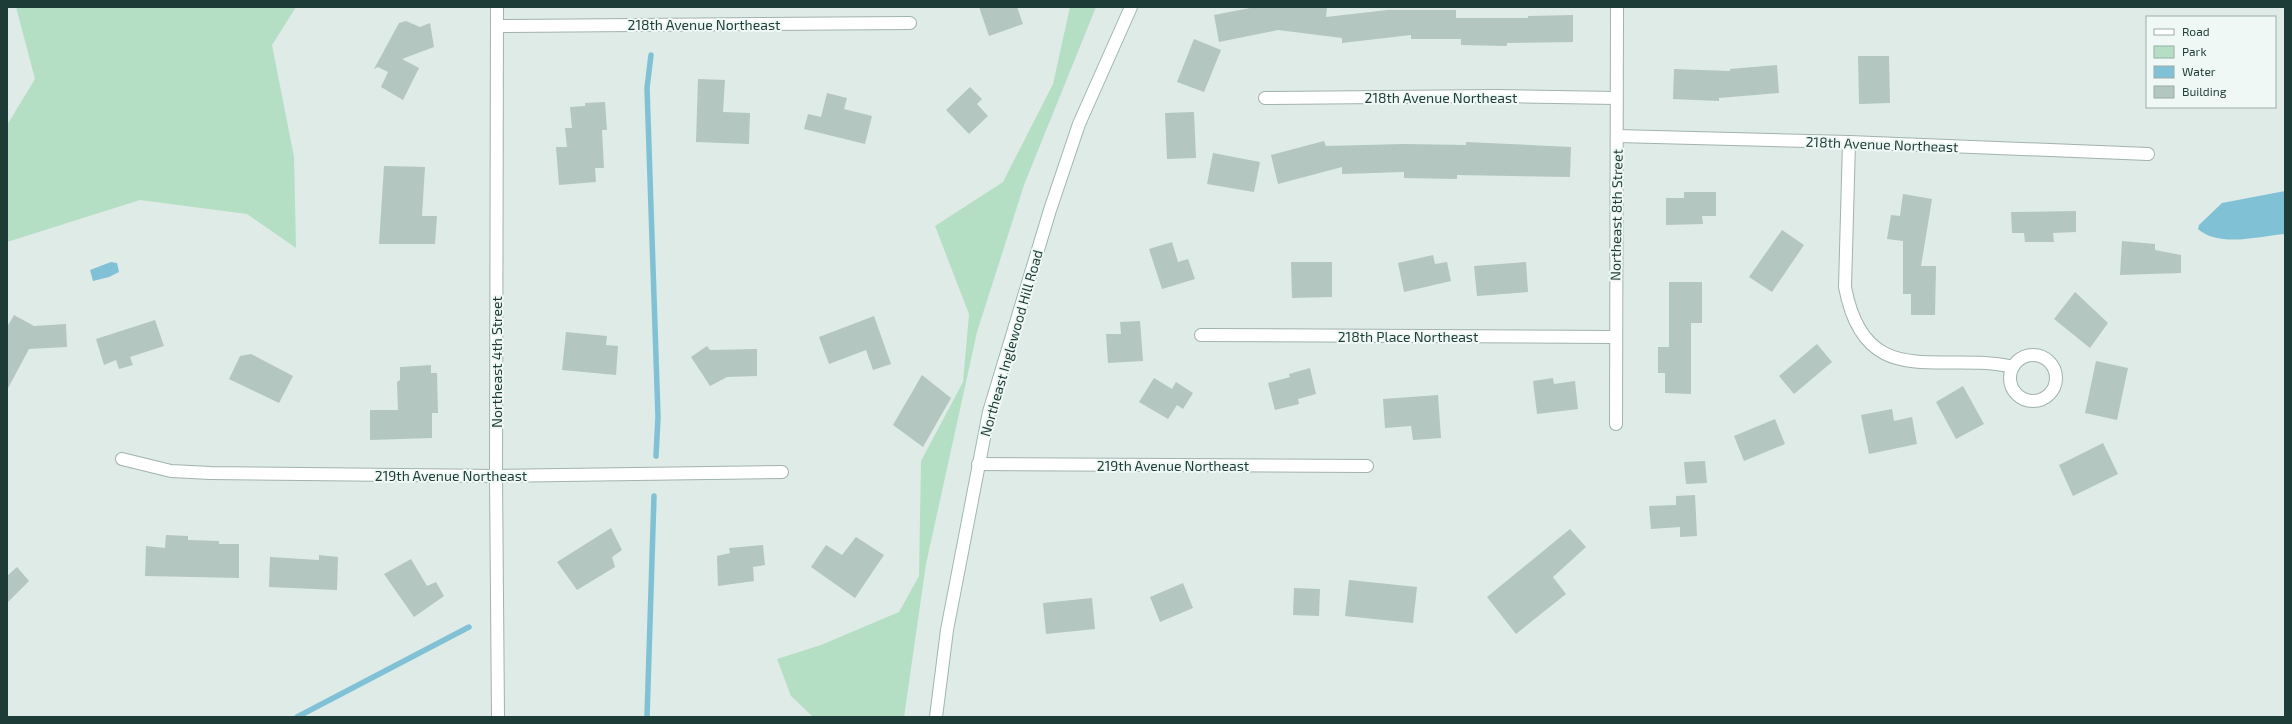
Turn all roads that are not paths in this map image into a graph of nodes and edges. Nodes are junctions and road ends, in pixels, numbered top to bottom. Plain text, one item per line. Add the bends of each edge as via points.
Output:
1 (497, 7) edge
2 (1131, 7) edge
3 (1617, 7) edge
4 (910, 23) dead end
5 (497, 26) junction
6 (1265, 98) dead end
7 (1616, 98) junction
8 (1617, 136) junction
9 (1849, 142) junction
10 (2148, 154) dead end
11 (1202, 335) dead end
12 (1615, 337) junction
13 (2013, 367) dead end
14 (1616, 424) dead end
15 (122, 459) dead end
16 (978, 464) junction
17 (1367, 466) dead end
18 (782, 472) dead end
19 (496, 476) junction
20 (498, 717) edge
21 (936, 717) edge

1 - 5 street, Northeast 4th Street
2 - 16 street, Northeast Inglewood Hill Road via 1079,124 1050,210 989,412
3 - 7 street, Northeast 8th Street
4 - 5 street, 218th Avenue Northeast
5 - 19 street, Northeast 4th Street
6 - 7 street, 218th Avenue Northeast
7 - 8 street, Northeast 8th Street
8 - 9 street, 218th Avenue Northeast
8 - 12 street, Northeast 8th Street
9 - 10 street, 218th Avenue Northeast
9 - 13 street via 1846,287 1850,310 1864,335 1881,352 1904,360 1930,364 1999,364
11 - 12 street, 218th Place Northeast
12 - 14 street, Northeast 8th Street
15 - 19 street, 219th Avenue Northeast via 171,471 210,473
16 - 17 street, 219th Avenue Northeast
16 - 21 street, Northeast Inglewood Hill Road via 947,630
18 - 19 street, 219th Avenue Northeast
19 - 20 street, Northeast 4th Street

